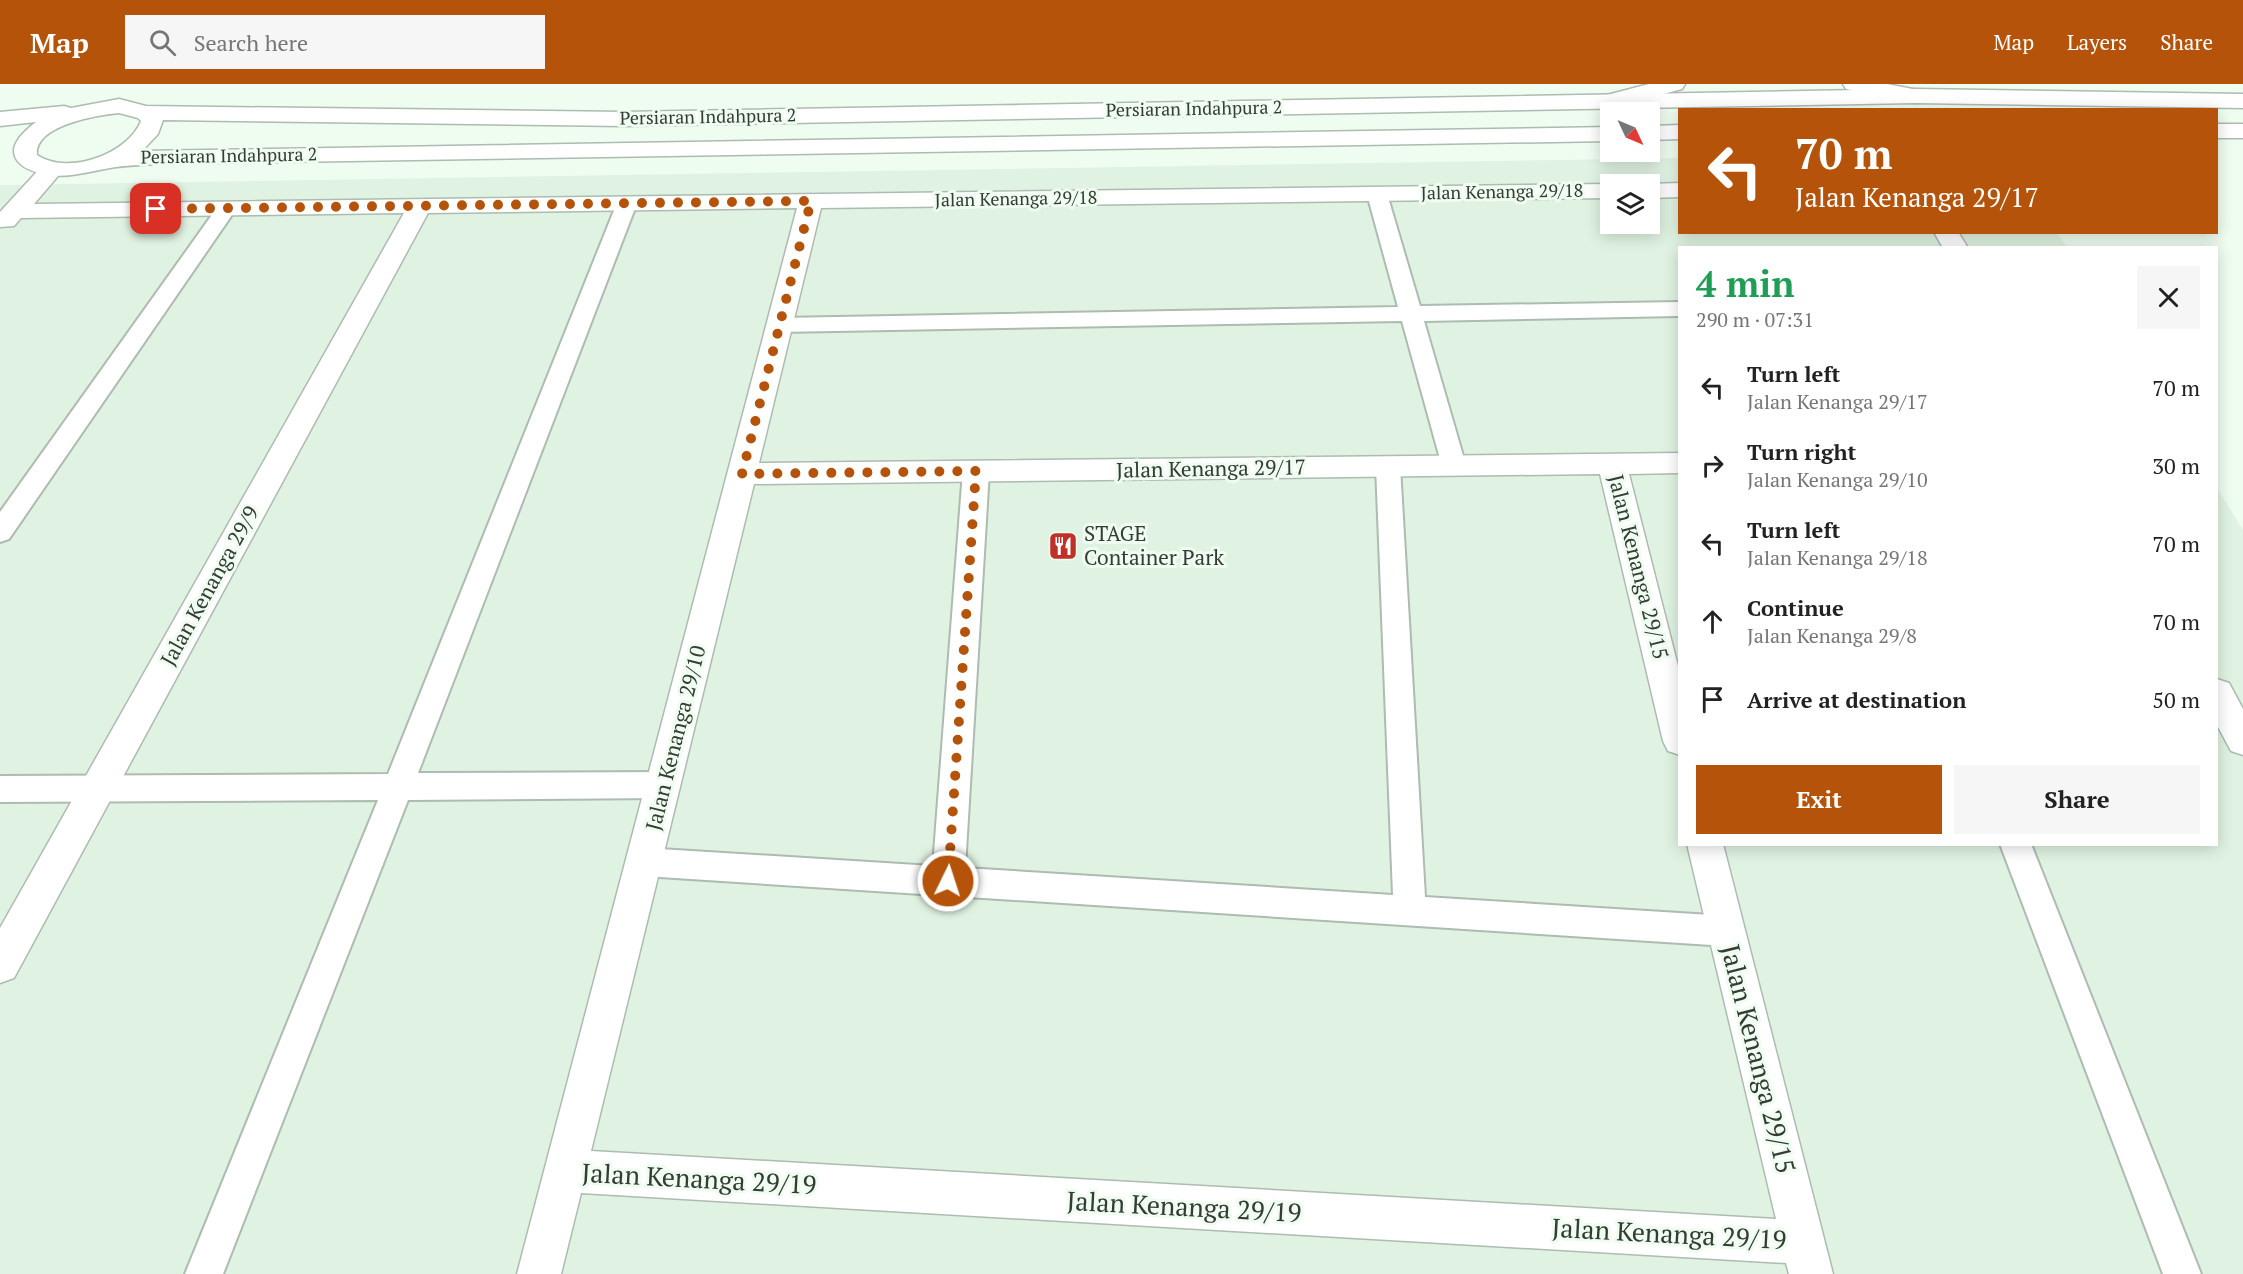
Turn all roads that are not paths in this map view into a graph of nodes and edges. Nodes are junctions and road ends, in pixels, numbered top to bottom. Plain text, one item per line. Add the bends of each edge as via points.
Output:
1 (1674, 84) edge
2 (1854, 84) edge
3 (1915, 96) junction
4 (1611, 101) junction
5 (2243, 101) edge
6 (83, 111) junction
7 (146, 113) junction
8 (0, 119) edge
9 (2218, 131) edge
10 (2243, 131) edge
11 (1678, 132) edge
12 (1660, 133) edge
13 (1600, 134) edge
14 (10, 161) dead end
15 (108, 161) junction
16 (44, 167) junction
17 (1678, 190) edge
18 (1600, 191) edge
19 (1660, 191) edge
20 (1377, 194) junction
21 (811, 201) junction
22 (627, 203) junction
23 (420, 206) junction
24 (226, 209) junction
25 (7, 219) edge
26 (1678, 309) edge
27 (1411, 313) junction
28 (780, 325) junction
29 (1678, 463) edge
30 (1612, 464) junction
31 (1388, 466) junction
32 (1454, 466) junction
33 (976, 471) junction
34 (742, 474) junction
35 (0, 531) edge
36 (2218, 695) edge
37 (1678, 733) edge
38 (2243, 741) edge
39 (664, 785) junction
40 (398, 787) junction
41 (0, 789) edge
42 (98, 789) junction
43 (1705, 846) edge
44 (2016, 846) edge
45 (644, 862) junction
46 (948, 881) junction
47 (1410, 911) junction
48 (1726, 931) junction
49 (0, 965) edge
50 (565, 1171) junction
51 (1807, 1258) edge
52 (204, 1274) edge
53 (539, 1274) edge
54 (2182, 1274) edge

1 - 4 street
2 - 3 street
3 - 4 street, Persiaran Indahpura 2
3 - 5 street, Persiaran Indahpura 2
4 - 7 street, Persiaran Indahpura 2 via 624,119
6 - 7 street, Persiaran Indahpura 2 via 119,106
6 - 8 street
6 - 16 street via 48,125 27,144 29,160
7 - 15 street via 152,120 151,130 143,141
9 - 10 street
11 - 12 street
13 - 15 street, Persiaran Indahpura 2 via 181,156
14 - 16 street
15 - 16 street via 69,169
16 - 25 street
17 - 19 street
18 - 20 street, Jalan Kenanga 29/18
20 - 21 street, Jalan Kenanga 29/18
20 - 27 lane
21 - 22 street, Jalan Kenanga 29/18
21 - 28 street, Jalan Kenanga 29/10
22 - 23 street, Jalan Kenanga 29/18
22 - 40 lane
23 - 24 street, Jalan Kenanga 29/18
23 - 42 street, Jalan Kenanga 29/9
24 - 25 street, Jalan Kenanga 29/18
24 - 35 lane
26 - 27 lane
27 - 28 lane
27 - 32 lane
28 - 34 street, Jalan Kenanga 29/10
29 - 30 street, Jalan Kenanga 29/17
30 - 32 street, Jalan Kenanga 29/17
30 - 37 street, Jalan Kenanga 29/15
31 - 32 street, Jalan Kenanga 29/17
31 - 33 street, Jalan Kenanga 29/17
31 - 47 lane
33 - 34 street, Jalan Kenanga 29/17
33 - 46 lane
34 - 39 street, Jalan Kenanga 29/10
36 - 38 street
39 - 40 lane
39 - 45 street, Jalan Kenanga 29/10
40 - 42 lane
40 - 52 lane
41 - 42 lane
42 - 49 street, Jalan Kenanga 29/9
43 - 48 street, Jalan Kenanga 29/15
44 - 54 lane
45 - 46 lane
45 - 50 street, Jalan Kenanga 29/10
46 - 47 lane
47 - 48 lane
48 - 51 street, Jalan Kenanga 29/15
50 - 51 street, Jalan Kenanga 29/19
50 - 53 street, Jalan Kenanga 29/10

